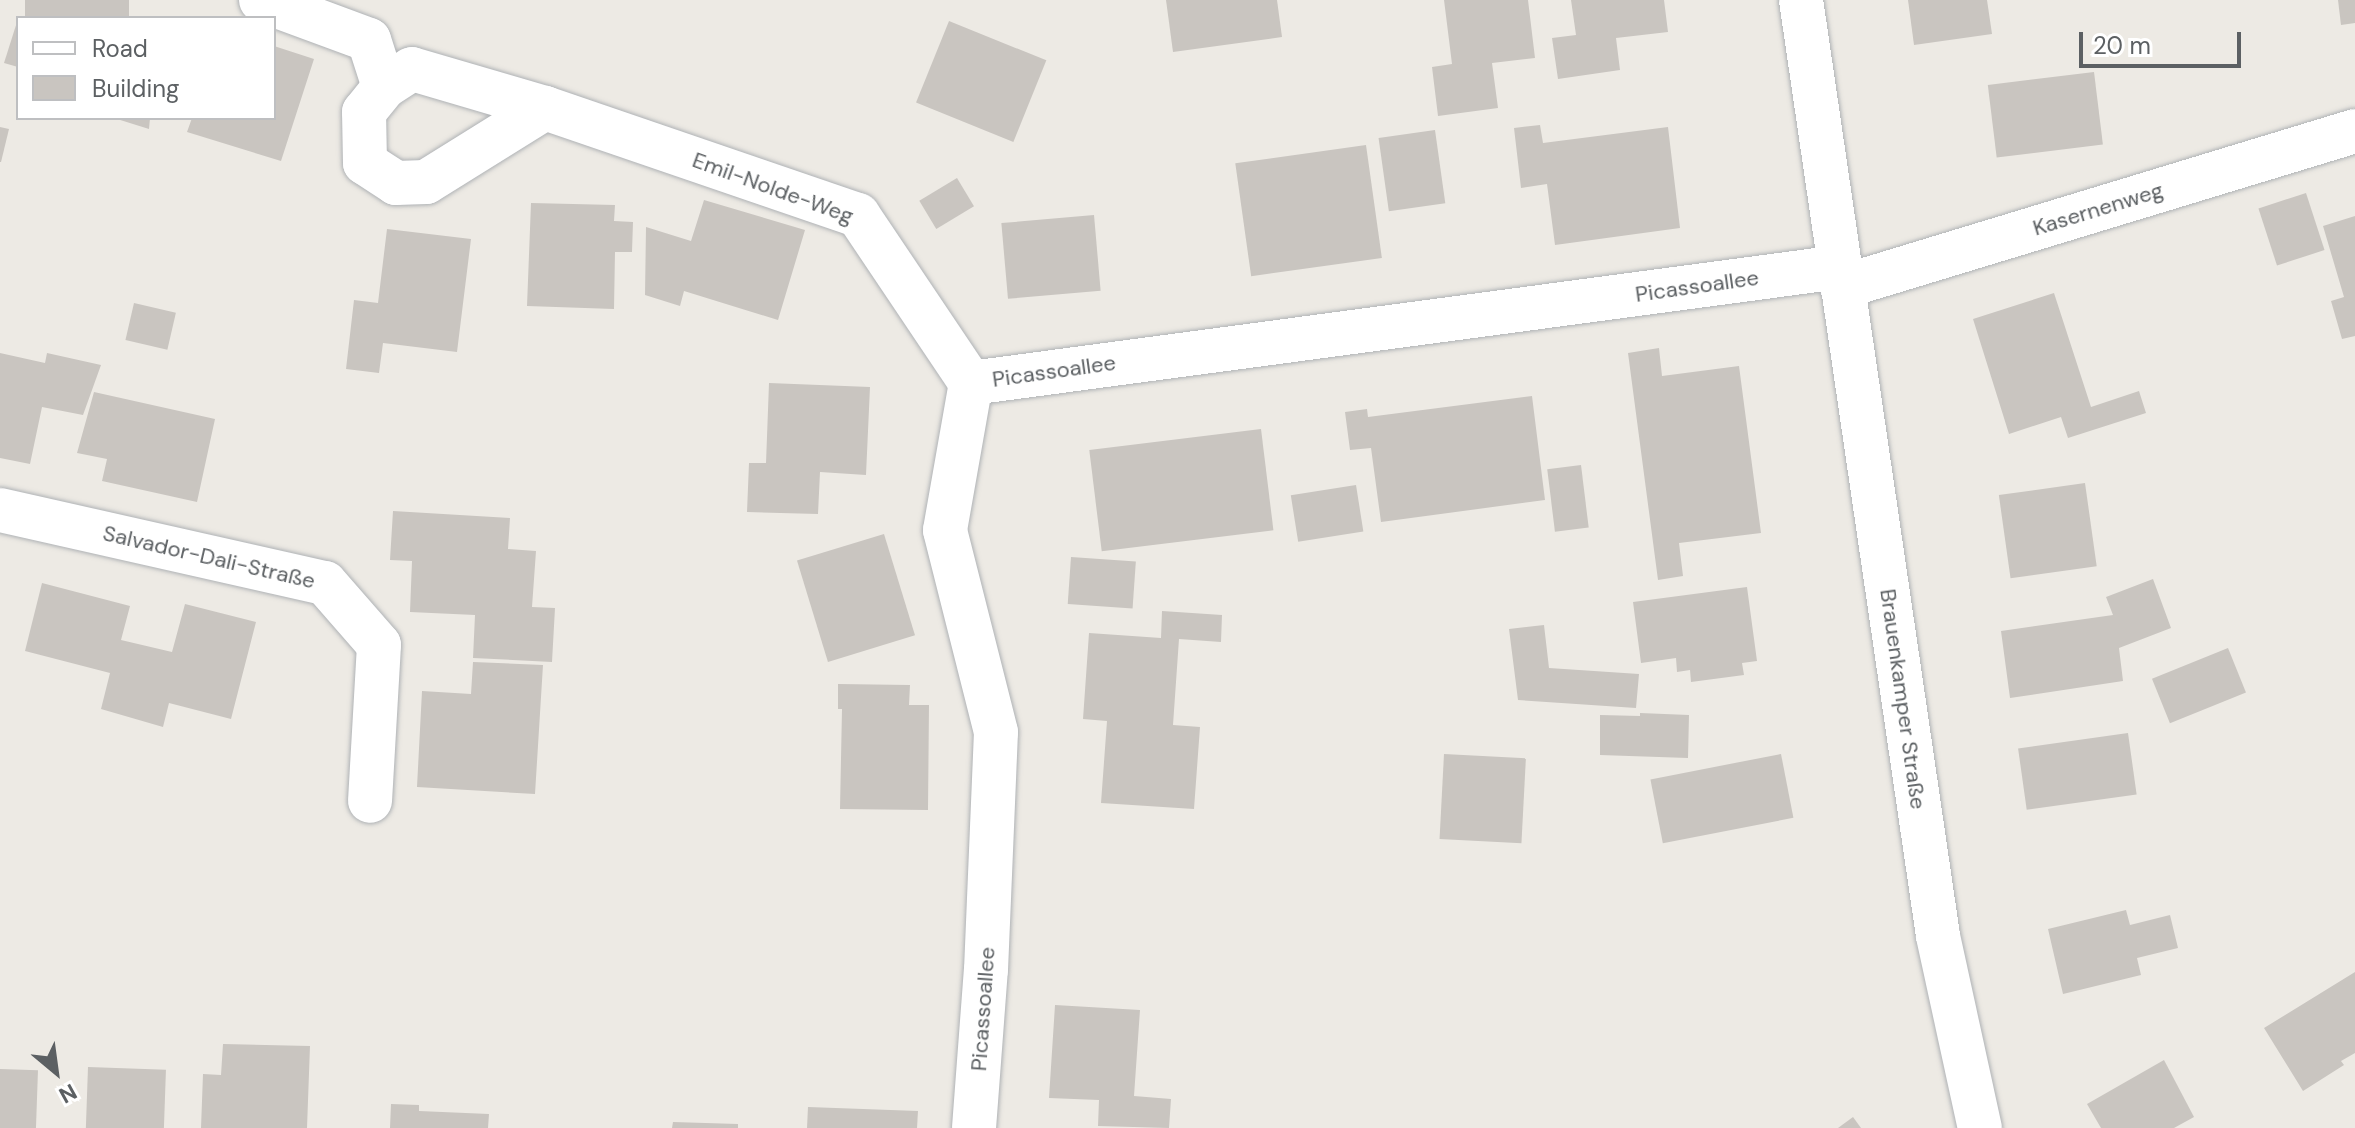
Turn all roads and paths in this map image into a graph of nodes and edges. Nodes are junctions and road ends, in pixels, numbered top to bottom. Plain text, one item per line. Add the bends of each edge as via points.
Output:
1 (261, 0) edge
2 (1801, 0) edge
3 (384, 87) junction
4 (545, 108) junction
5 (2355, 131) edge
6 (1840, 277) junction
7 (971, 383) junction
8 (0, 510) edge
9 (370, 801) dead end
10 (974, 1128) edge
11 (1980, 1128) edge

1 - 3 street via 369,40
2 - 6 street, Brauenkamper Straße
3 - 4 street, Emil-Nolde-Weg via 412,69
3 - 4 street via 364,112 365,163 396,183 426,182
4 - 7 street, Emil-Nolde-Weg via 858,215
5 - 6 street, Kasernenweg
6 - 7 street, Picassoallee
6 - 11 street, Brauenkamper Straße via 1938,936
7 - 10 street, Picassoallee via 945,530 996,732
8 - 9 street, Salvador-Dali-Straße via 325,583 379,645

